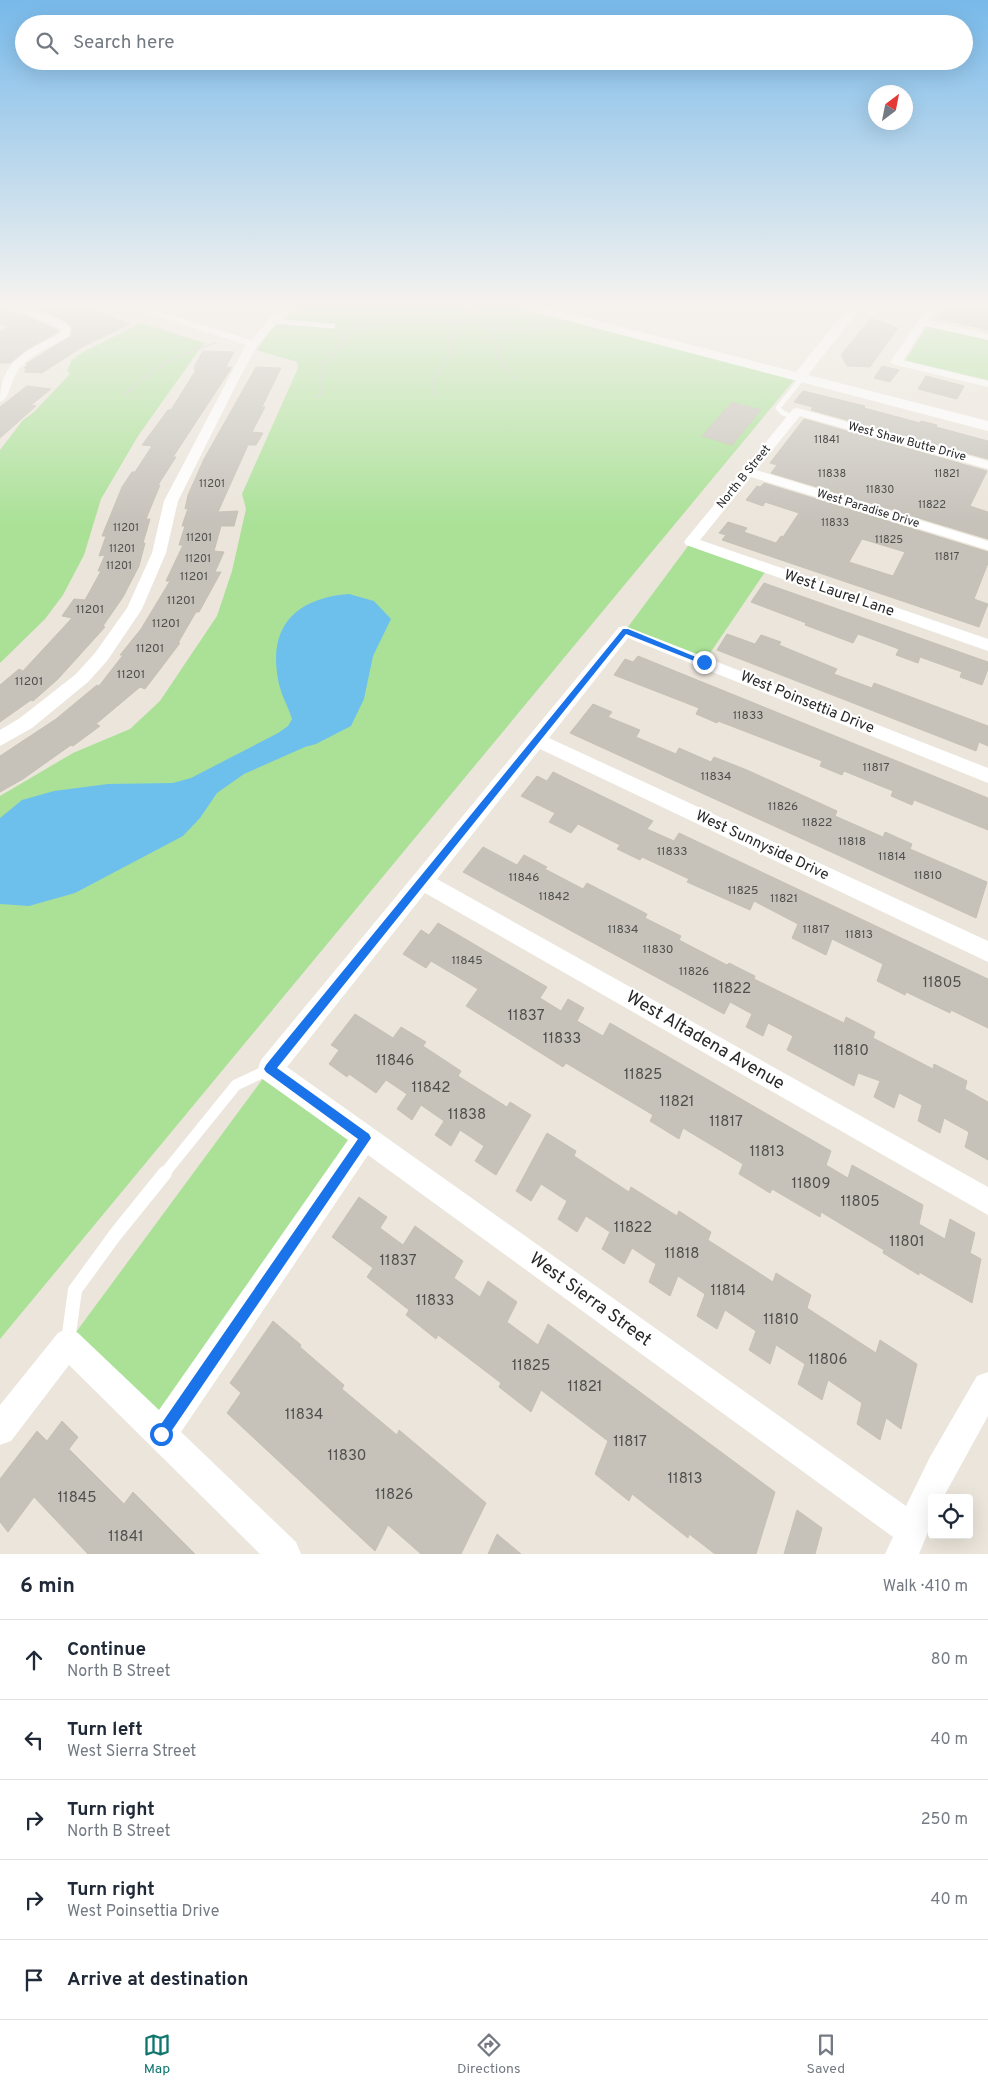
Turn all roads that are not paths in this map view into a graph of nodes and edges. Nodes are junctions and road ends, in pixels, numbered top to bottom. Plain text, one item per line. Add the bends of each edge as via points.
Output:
1 (9, 379) edge
2 (235, 379) edge
3 (799, 379) edge
4 (815, 379) edge
5 (818, 379) edge
6 (965, 379) edge
7 (988, 384) edge
8 (0, 398) edge
9 (795, 415) junction
10 (988, 417) edge
11 (988, 426) edge
12 (988, 465) edge
13 (748, 472) junction
14 (691, 542) joint
15 (988, 546) edge
16 (988, 645) edge
17 (0, 738) edge
18 (536, 740) junction
19 (988, 776) edge
20 (422, 881) junction
21 (988, 952) edge
22 (270, 1069) junction
23 (365, 1138) junction
24 (988, 1202) edge
25 (68, 1343) junction
26 (988, 1387) edge
27 (0, 1430) edge
28 (161, 1434) junction
29 (907, 1542) edge
30 (284, 1554) edge

1 - 8 street
2 - 17 street via 171,501 159,553 134,609 101,658 82,678 26,723
3 - 9 lane via 778,408 783,413
4 - 11 street
5 - 10 street
6 - 7 street
9 - 12 street, West Shaw Butte Drive
9 - 13 street, North B Street
13 - 14 street, North B Street
13 - 15 street, West Paradise Drive
14 - 16 street, West Laurel Lane
18 - 19 street, West Poinsettia Drive via 625,631
18 - 20 street
18 - 21 street, West Sunnyside Drive
20 - 22 street
20 - 24 street, West Altadena Avenue
22 - 23 street, West Sierra Street
22 - 25 lane via 236,1085 115,1235 75,1290
23 - 28 street
23 - 29 street, West Sierra Street
25 - 27 street
25 - 28 street
26 - 29 street via 947,1455
28 - 30 street

